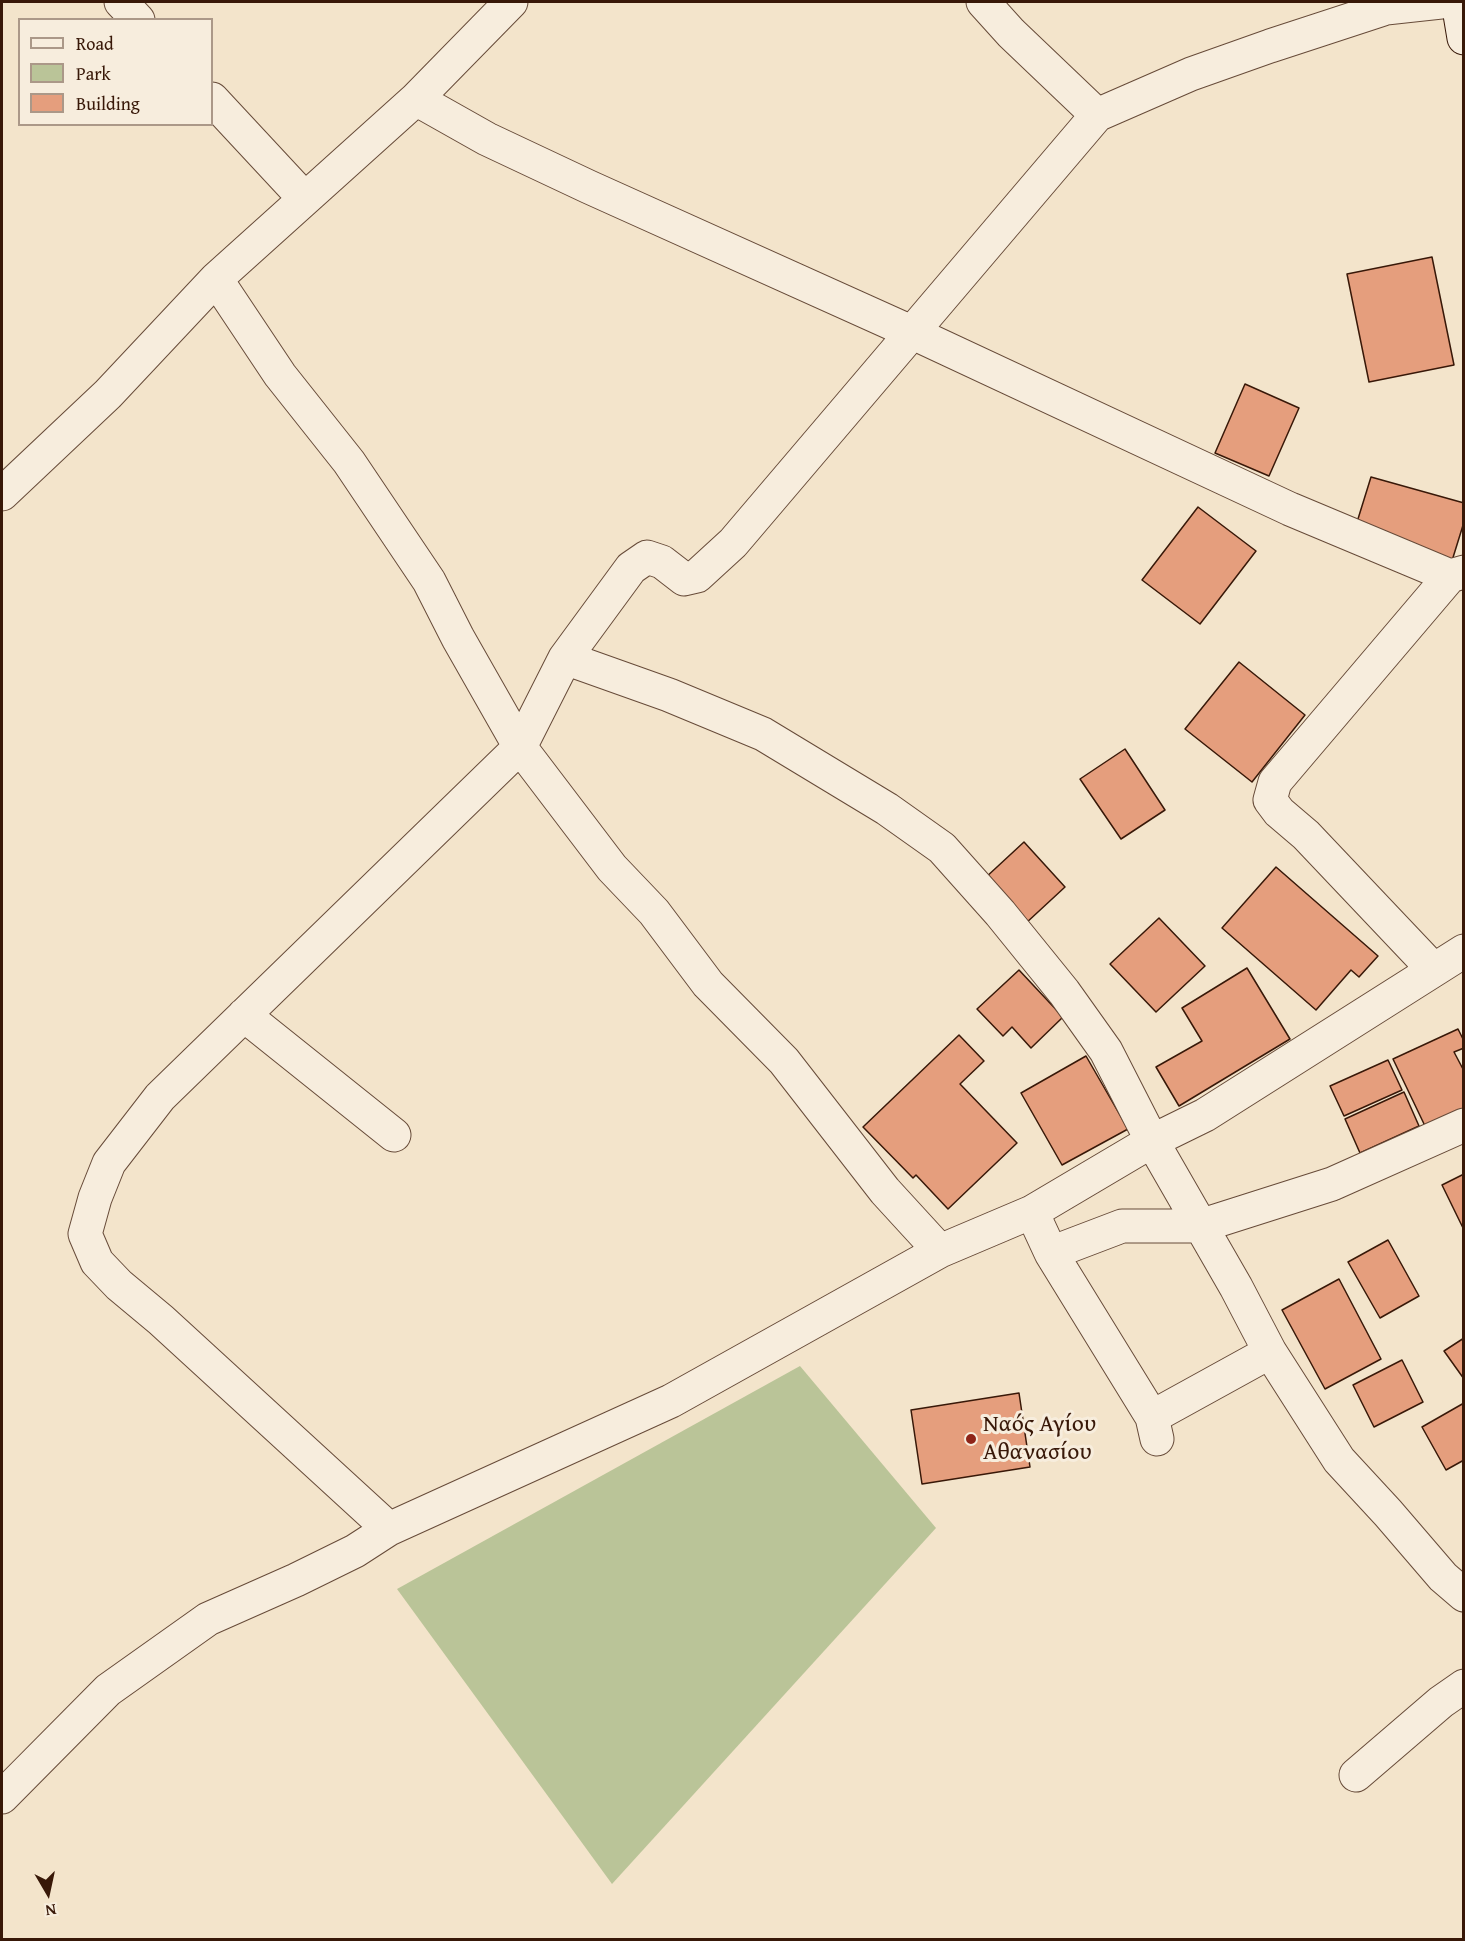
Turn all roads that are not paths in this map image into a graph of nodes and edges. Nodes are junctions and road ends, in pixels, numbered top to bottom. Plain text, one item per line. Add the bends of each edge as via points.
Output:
1 (121, 2) edge
2 (511, 2) edge
3 (983, 2) edge
4 (1441, 2) edge
5 (1458, 2) edge
6 (136, 18) edge
7 (1464, 38) edge
8 (416, 99) junction
9 (213, 100) edge
10 (1097, 115) junction
11 (305, 199) junction
12 (216, 279) junction
13 (911, 332) junction
14 (2, 494) edge
15 (1457, 574) edge
16 (565, 658) junction
17 (520, 747) junction
18 (1464, 951) edge
19 (1433, 969) junction
20 (244, 1015) junction
21 (1464, 1125) edge
22 (394, 1135) dead end
23 (1152, 1141) junction
24 (1032, 1212) junction
25 (1200, 1226) junction
26 (940, 1251) junction
27 (1051, 1253) junction
28 (1270, 1352) junction
29 (388, 1529) junction
30 (1464, 1595) edge
31 (1464, 1686) edge
32 (1356, 1775) dead end
33 (2, 1797) edge

1 - 6 street
2 - 8 street
3 - 10 street
4 - 10 street via 1386,8 1270,46 1191,74
5 - 7 street
8 - 11 street
8 - 13 street via 487,139
9 - 11 street
10 - 13 street
11 - 12 street
12 - 14 street via 108,394
12 - 17 street via 280,375 349,462 429,581
13 - 15 street via 1290,508
13 - 16 street via 733,543 697,576 684,579 662,562 647,557 631,568
15 - 19 street via 1280,775 1270,800
16 - 17 street
16 - 23 street via 763,734 887,808 942,848 1064,992 1106,1051
17 - 20 street
17 - 26 street via 612,868 654,912 708,984 784,1061 885,1191
18 - 19 street
19 - 23 street via 1205,1115
20 - 22 street
20 - 29 street via 160,1097 109,1164 85,1234 97,1263 119,1285
21 - 25 street via 1332,1184
23 - 24 street
23 - 25 street
24 - 26 street
24 - 27 street
25 - 27 street via 1122,1226
25 - 28 street
26 - 29 street via 671,1401
27 - 28 street via 1155,1428
28 - 30 street via 1339,1460 1443,1577
29 - 33 street via 355,1551 208,1619 108,1690
31 - 32 street

